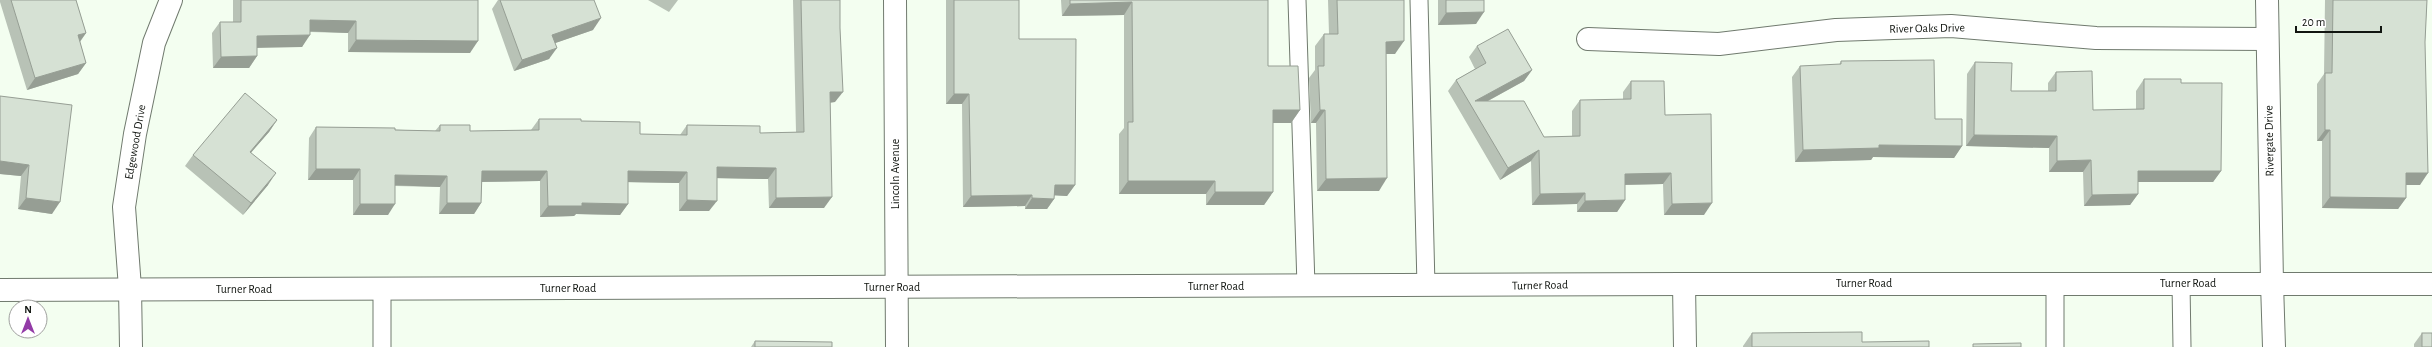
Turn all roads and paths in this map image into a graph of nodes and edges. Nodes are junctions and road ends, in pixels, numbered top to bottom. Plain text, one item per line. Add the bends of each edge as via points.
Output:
1 (171, 0) edge
2 (895, 0) edge
3 (1297, 0) edge
4 (1419, 0) edge
5 (2267, 0) edge
6 (2267, 38) junction
7 (1588, 39) dead end
8 (2181, 283) junction
9 (2272, 283) junction
10 (1684, 284) junction
11 (2055, 284) junction
12 (2432, 284) edge
13 (1306, 286) junction
14 (1426, 286) junction
15 (896, 287) junction
16 (130, 288) junction
17 (382, 289) junction
18 (0, 290) edge
19 (131, 347) edge
20 (382, 347) edge
21 (897, 347) edge
22 (1685, 347) edge
23 (2055, 347) edge
24 (2182, 347) edge
25 (2274, 347) edge

1 - 16 main road, Edgewood Drive via 154,43 135,134 124,207
2 - 15 main road, Lincoln Avenue
3 - 13 lane
4 - 14 lane
5 - 6 main road, Rivergate Drive
6 - 7 main road, River Oaks Drive via 2096,38 1951,26 1836,30 1719,44
6 - 9 main road, Rivergate Drive
8 - 9 main road, Turner Road
8 - 11 main road, Turner Road
8 - 24 lane
9 - 12 main road, Turner Road
9 - 25 main road, Rivergate Drive
10 - 11 main road, Turner Road
10 - 14 main road, Turner Road
10 - 22 main road
11 - 23 lane
13 - 14 main road, Turner Road
13 - 15 main road, Turner Road
15 - 17 main road, Turner Road
15 - 21 main road, Lincoln Avenue
16 - 17 main road, Turner Road
16 - 18 main road, Turner Road
16 - 19 main road, Edgewood Drive
17 - 20 lane

